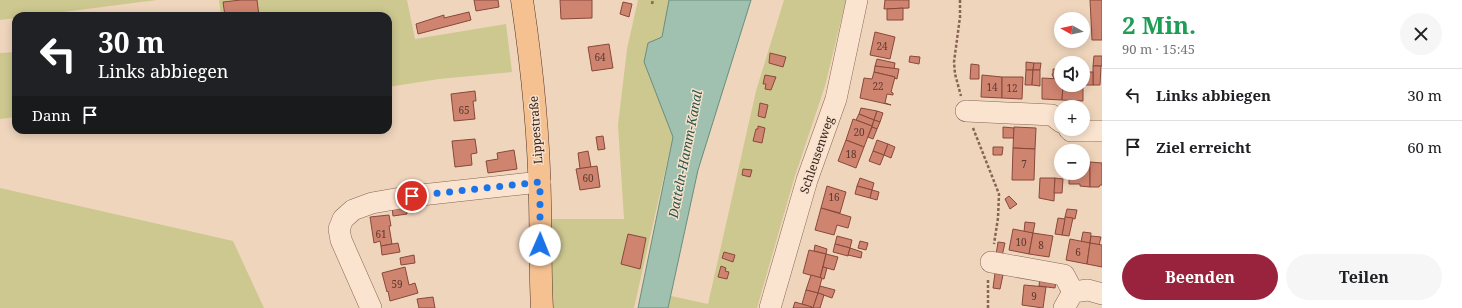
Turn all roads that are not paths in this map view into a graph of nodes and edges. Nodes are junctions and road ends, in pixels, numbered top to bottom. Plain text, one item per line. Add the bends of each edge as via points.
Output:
1 (522, 0) edge
2 (857, 0) edge
3 (966, 111) road end
4 (1054, 117) edge
5 (1090, 130) edge
6 (1102, 131) edge
7 (540, 182) junction
8 (991, 262) road end
9 (1102, 294) edge
10 (1069, 300) edge
11 (371, 308) edge
12 (542, 308) edge
13 (770, 308) edge

1 - 7 main road, Lippestraße
2 - 13 street, Schleusenweg via 836,99 807,180
3 - 4 street
5 - 6 street
7 - 11 street via 412,196 372,203 353,210 343,218 338,229
7 - 12 main road, Lippestraße
8 - 10 street via 1064,275
9 - 10 street via 1088,290

